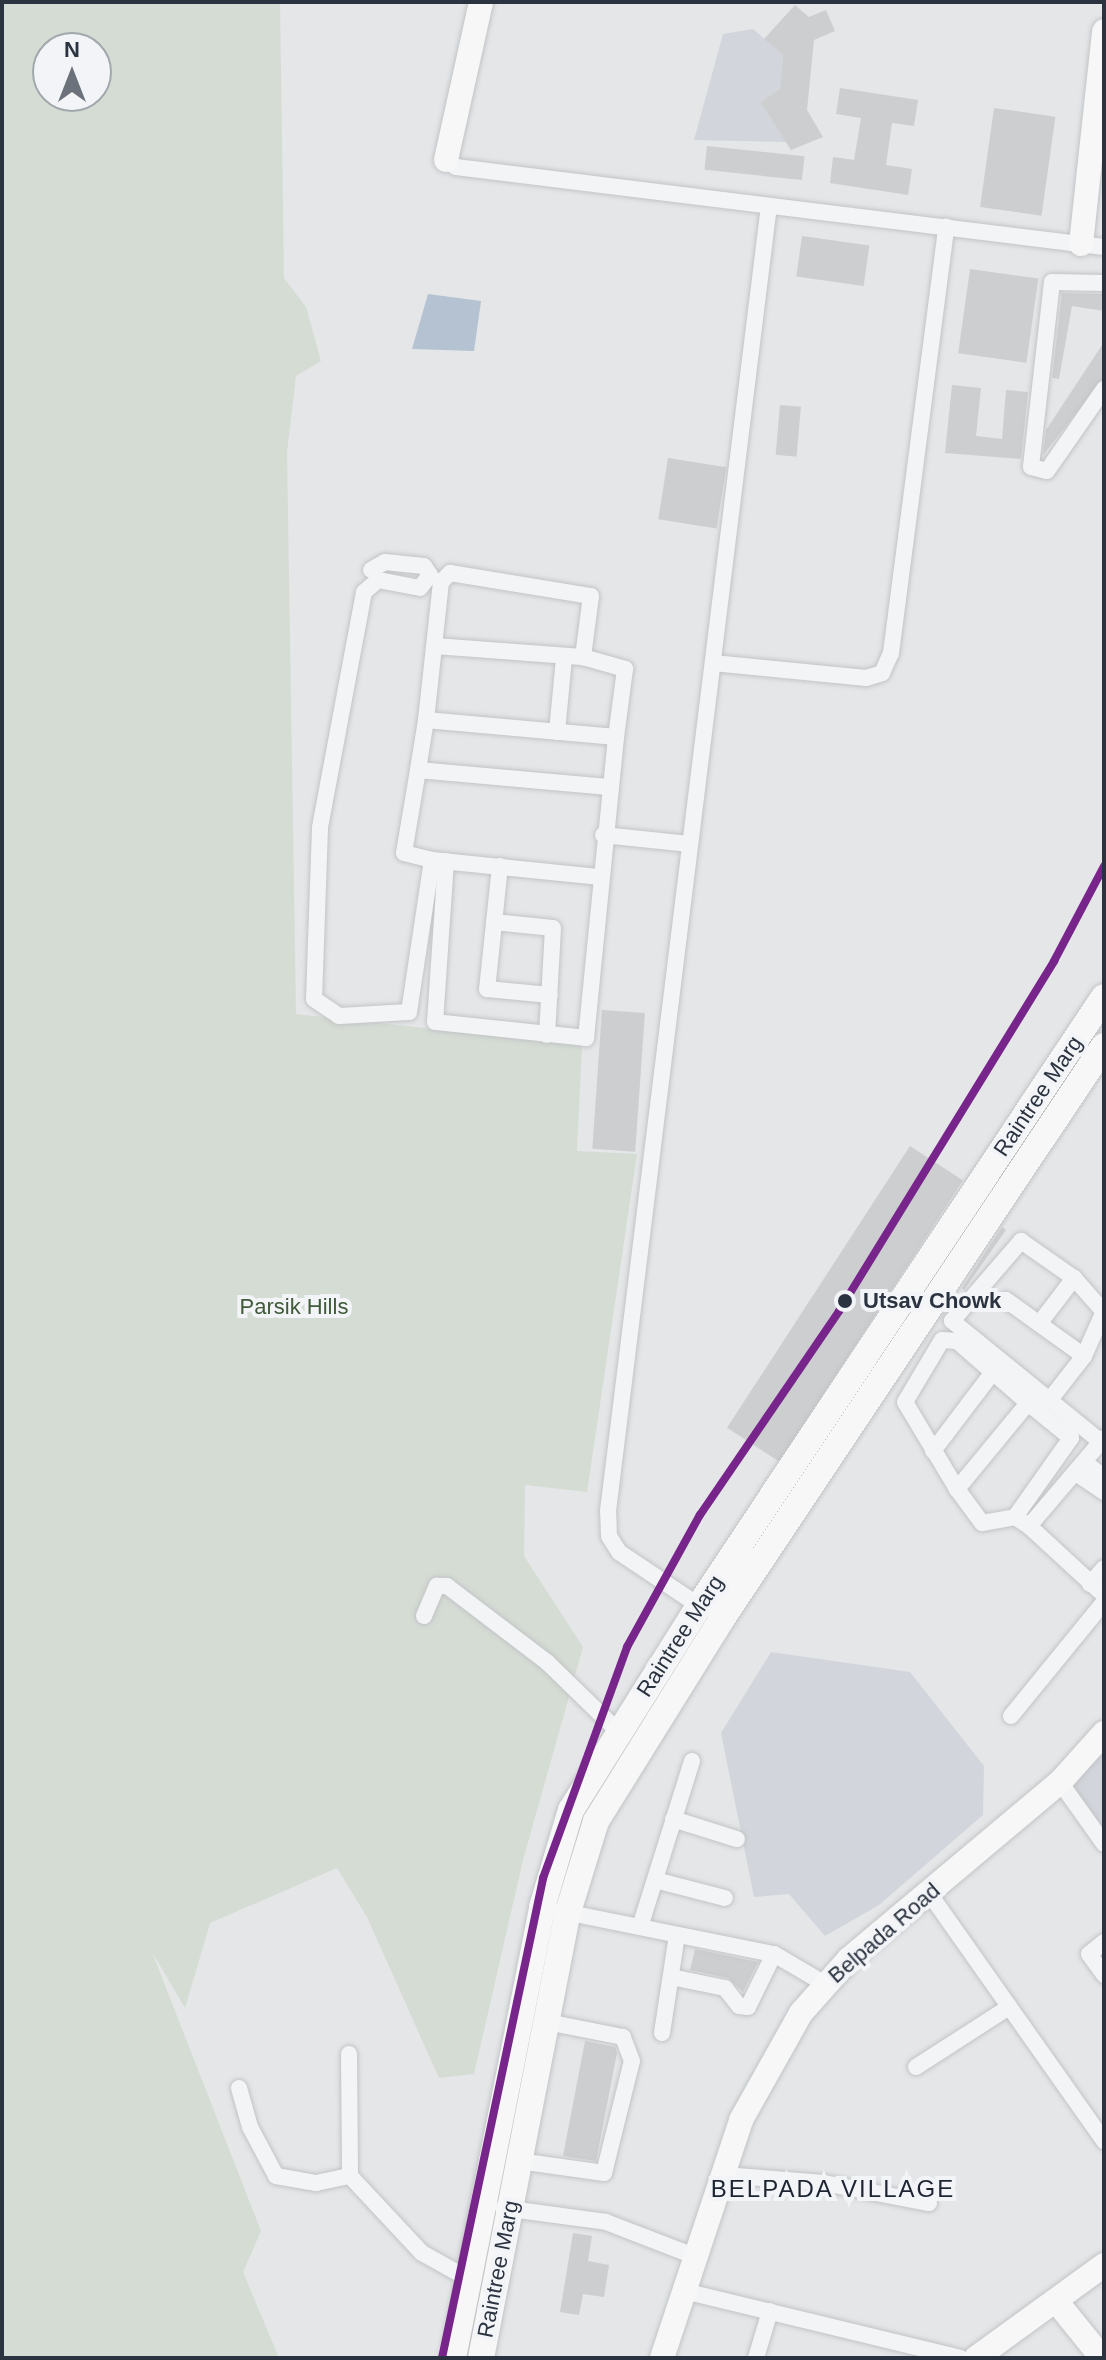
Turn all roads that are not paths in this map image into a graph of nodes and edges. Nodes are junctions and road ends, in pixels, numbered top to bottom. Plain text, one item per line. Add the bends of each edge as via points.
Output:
1 (481, 2) edge
2 (1104, 31) edge
3 (446, 160) joint
4 (769, 206) junction
5 (946, 227) junction
6 (1093, 246) edge
7 (1104, 283) edge
8 (1104, 389) edge
9 (371, 570) dead end
10 (435, 646) junction
11 (583, 657) junction
12 (564, 658) junction
13 (713, 663) junction
14 (426, 720) junction
15 (557, 732) junction
16 (616, 737) junction
17 (418, 770) junction
18 (608, 787) junction
19 (603, 835) junction
20 (690, 844) junction
21 (439, 860) junction
22 (500, 866) junction
23 (598, 877) junction
24 (494, 922) junction
25 (550, 995) junction
26 (1104, 997) edge
27 (547, 1035) junction
28 (1104, 1046) edge
29 (1074, 1278) junction
30 (1006, 1300) dead end
31 (1104, 1312) edge
32 (1039, 1324) junction
33 (1084, 1356) junction
34 (993, 1372) junction
35 (1052, 1397) junction
36 (1028, 1403) junction
37 (1102, 1440) edge
38 (1069, 1442) junction
39 (933, 1451) junction
40 (1083, 1464) junction
41 (1104, 1477) edge
42 (957, 1489) junction
43 (1104, 1492) edge
44 (1022, 1522) junction
45 (1104, 1568) edge
46 (1100, 1590) edge
47 (710, 1613) junction
48 (424, 1616) dead end
49 (1011, 1716) dead end
50 (618, 1731) junction
51 (1104, 1733) edge
52 (692, 1761) dead end
53 (1060, 1782) junction
54 (673, 1819) junction
55 (737, 1839) dead end
56 (1104, 1844) edge
57 (655, 1880) junction
58 (929, 1893) junction
59 (725, 1898) dead end
60 (542, 1907) junction
61 (568, 1912) junction
62 (640, 1927) junction
63 (677, 1935) junction
64 (1104, 1942) edge
65 (774, 1954) junction
66 (1104, 1975) edge
67 (671, 1977) junction
68 (825, 1984) junction
69 (1009, 2007) junction
70 (547, 2022) junction
71 (662, 2033) dead end
72 (349, 2054) dead end
73 (916, 2067) dead end
74 (239, 2088) dead end
75 (1104, 2141) edge
76 (519, 2161) junction
77 (724, 2175) junction
78 (350, 2176) junction
79 (929, 2203) dead end
80 (482, 2204) junction
81 (510, 2209) junction
82 (694, 2256) junction
83 (1104, 2265) edge
84 (467, 2278) junction
85 (684, 2291) junction
86 (1056, 2301) junction
87 (770, 2311) junction
88 (1094, 2348) dead end
89 (453, 2358) edge
90 (481, 2358) edge
91 (662, 2358) edge
92 (756, 2358) edge
93 (960, 2358) edge
94 (976, 2358) edge

1 - 3 street
2 - 6 street
3 - 4 street via 456,167
4 - 5 street
4 - 13 street
5 - 6 street
5 - 13 street via 891,653 882,673 866,678
7 - 8 street via 1052,282 1031,467 1047,471
9 - 21 street via 379,562 398,563 424,566 430,575 420,588 378,580 364,592 320,828 314,894 314,999 329,1013 409,1012
10 - 11 street via 441,582 450,573 591,596
10 - 12 street
10 - 14 street
11 - 12 street
11 - 16 street via 625,669
12 - 15 street
13 - 20 street
14 - 15 street
14 - 17 street
15 - 16 street
16 - 18 street
17 - 18 street
17 - 21 street via 404,853
18 - 19 street
19 - 20 street
19 - 23 street
20 - 47 street via 608,1524 619,1552
21 - 22 street
21 - 27 street via 435,1022
22 - 23 street
22 - 24 street
23 - 27 street via 588,1032 580,1039
24 - 25 street via 553,928
24 - 25 street via 487,989
25 - 27 street
26 - 47 main road, Raintree Marg
28 - 47 main road, Raintree Marg
29 - 31 street
29 - 32 street
29 - 35 street via 1021,1241 952,1318
30 - 32 street
31 - 33 street
32 - 33 street
33 - 35 street
34 - 36 street
34 - 39 street
34 - 39 street via 957,1341 942,1340 905,1402
35 - 37 street via 1052,1405
36 - 38 street via 1070,1436
36 - 42 street
37 - 40 street
38 - 40 street
38 - 44 street
39 - 42 street
40 - 41 street
40 - 43 street
40 - 44 street
42 - 44 street via 982,1523
44 - 46 street
45 - 46 street
46 - 49 street
47 - 50 main road, Raintree Marg
47 - 61 main road, Raintree Marg via 596,1821
48 - 50 street via 437,1586 447,1586 548,1663
50 - 60 main road, Raintree Marg via 571,1810
51 - 53 street, Belpada Road
52 - 54 street
53 - 56 street
53 - 58 street, Belpada Road
54 - 55 street
54 - 57 street
57 - 59 street
57 - 62 street
58 - 68 street, Belpada Road
58 - 69 street
60 - 61 street
60 - 80 main road, Raintree Marg
61 - 62 street
61 - 70 main road, Raintree Marg
62 - 63 street
63 - 65 street
63 - 67 street
64 - 66 street via 1089,1954
65 - 67 street via 748,2007 739,2006 725,1988
65 - 68 street
67 - 71 street
68 - 77 street, Belpada Road via 757,2084
69 - 73 street
69 - 75 street
70 - 76 main road, Raintree Marg
70 - 76 street via 623,2037 632,2061 604,2173
72 - 78 street
74 - 78 street via 250,2127 276,2176 306,2183
76 - 81 main road, Raintree Marg
77 - 79 street via 824,2183
77 - 82 street, Belpada Road
78 - 84 street via 422,2253
80 - 81 street
80 - 84 main road, Raintree Marg
81 - 82 street via 606,2222
81 - 90 main road, Raintree Marg
82 - 85 street, Belpada Road
83 - 86 street
84 - 89 main road, Raintree Marg
85 - 87 street
85 - 91 street, Belpada Road
86 - 88 street
86 - 94 street
87 - 92 street
87 - 93 street

